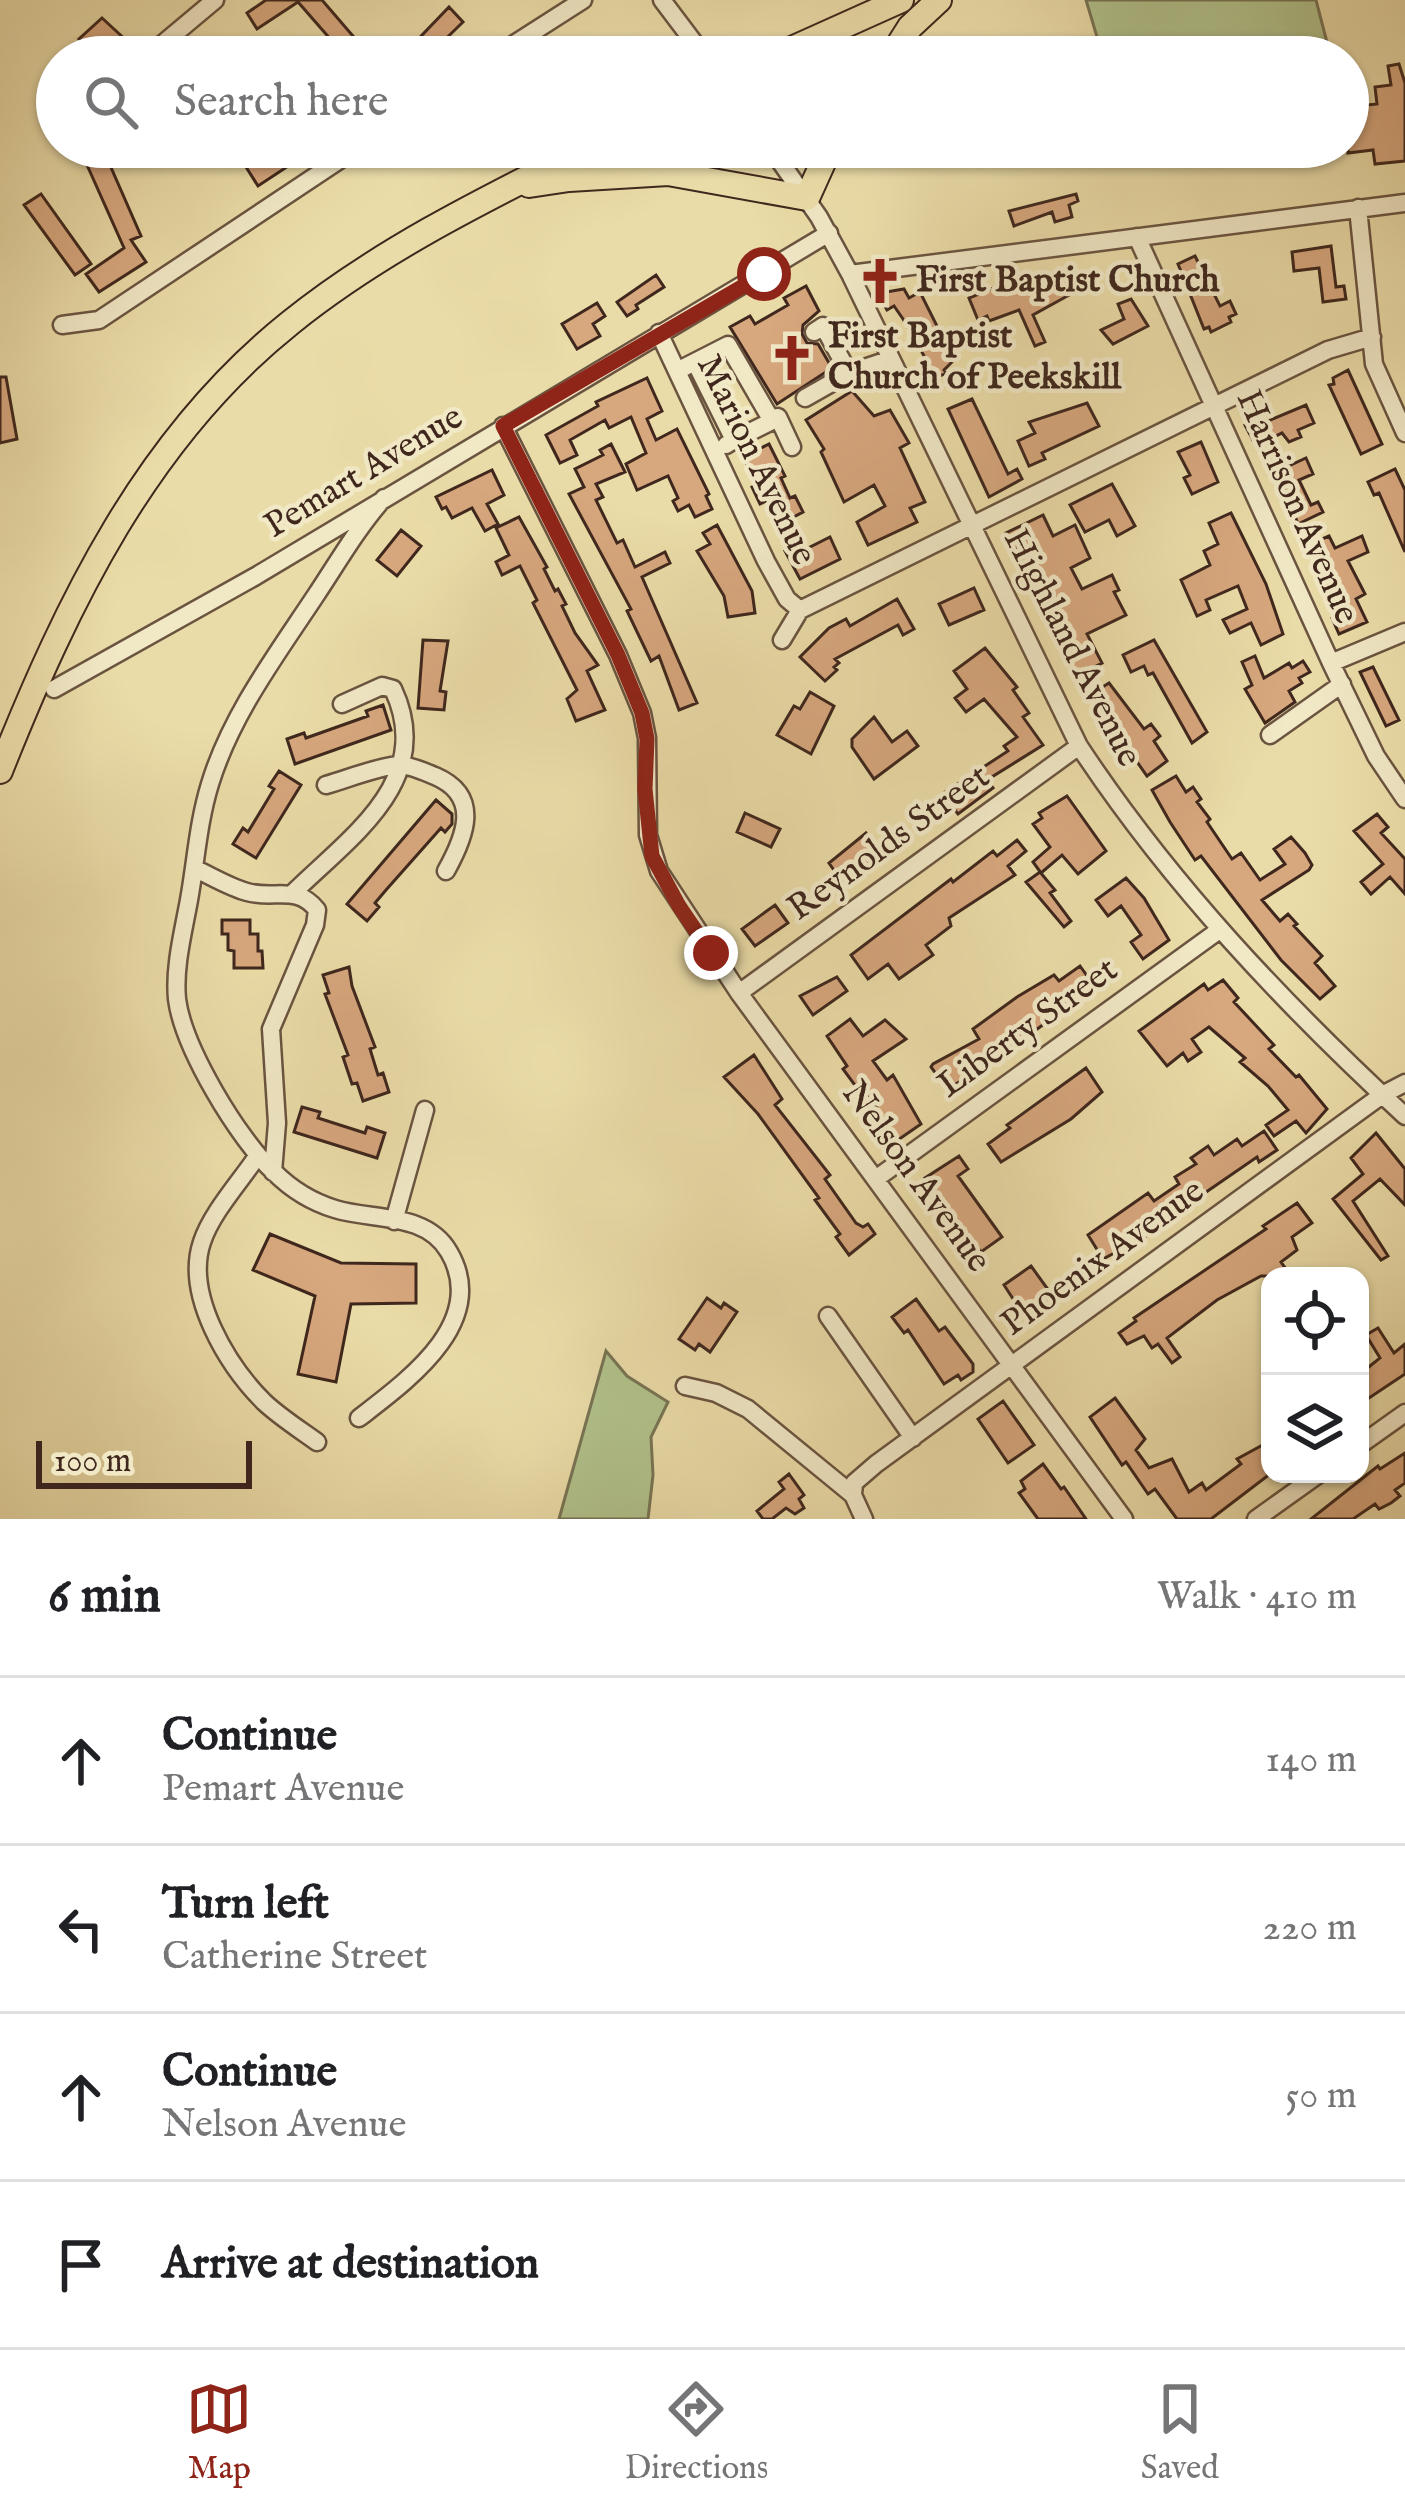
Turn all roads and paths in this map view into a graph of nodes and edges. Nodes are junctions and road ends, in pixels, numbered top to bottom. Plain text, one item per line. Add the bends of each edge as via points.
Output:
1 (215, 0) edge
2 (583, 0) edge
3 (662, 0) edge
4 (901, 0) edge
5 (939, 0) edge
6 (861, 17) junction
7 (172, 36) edge
8 (527, 36) edge
9 (689, 36) edge
10 (820, 36) edge
11 (878, 36) edge
12 (904, 36) edge
13 (327, 168) edge
14 (549, 168) edge
15 (660, 168) edge
16 (785, 168) edge
17 (821, 168) edge
18 (668, 172) junction
19 (509, 189) junction
20 (807, 198) junction
21 (1405, 203) edge
22 (1358, 208) junction
23 (829, 233) junction
24 (1137, 237) junction
25 (850, 274) junction
26 (62, 325) dead end
27 (814, 332) dead end
28 (659, 333) junction
29 (1372, 337) junction
30 (891, 358) junction
31 (695, 362) junction
32 (677, 371) junction
33 (849, 374) junction
34 (806, 398) dead end
35 (1214, 406) junction
36 (772, 421) junction
37 (503, 426) junction
38 (1405, 433) edge
39 (734, 440) junction
40 (792, 447) dead end
41 (714, 450) junction
42 (384, 498) junction
43 (972, 525) junction
44 (800, 610) junction
45 (1405, 632) edge
46 (782, 640) dead end
47 (1331, 663) junction
48 (1342, 684) junction
49 (54, 689) dead end
50 (342, 704) dead end
51 (1270, 735) dead end
52 (1079, 746) junction
53 (401, 765) junction
54 (0, 771) edge
55 (326, 785) dead end
56 (1402, 789) edge
57 (194, 868) junction
58 (446, 871) dead end
59 (294, 892) junction
60 (1218, 931) junction
61 (739, 993) junction
62 (1405, 1083) edge
63 (1382, 1095) junction
64 (425, 1110) dead end
65 (1405, 1116) edge
66 (258, 1155) junction
67 (273, 1172) junction
68 (877, 1178) junction
69 (394, 1221) junction
70 (828, 1316) dead end
71 (1013, 1364) junction
72 (685, 1386) dead end
73 (1405, 1412) edge
74 (359, 1418) dead end
75 (913, 1438) junction
76 (1369, 1438) edge
77 (316, 1442) dead end
78 (1306, 1483) edge
79 (853, 1495) junction
80 (864, 1519) edge
81 (1124, 1519) edge
82 (1256, 1519) edge

1 - 7 street
2 - 8 street
3 - 9 street
4 - 6 highway
5 - 12 highway
6 - 10 highway
6 - 11 highway
13 - 26 street via 99,320
14 - 19 highway
15 - 18 highway
16 - 20 street, Highland Avenue
17 - 20 highway
18 - 19 highway
18 - 20 highway
19 - 54 highway via 332,291 257,350 189,420 88,574
20 - 23 street, Highland Avenue
21 - 22 street
22 - 24 street
22 - 29 street
23 - 25 street, Highland Avenue
23 - 28 street, Pemart Avenue
24 - 25 street
24 - 35 street, Harrison Avenue
25 - 30 street, Highland Avenue
27 - 33 street via 823,326
28 - 32 street, Marion Avenue
28 - 37 street, Pemart Avenue
29 - 35 street
29 - 38 street via 1374,364
30 - 33 street
30 - 43 street, Highland Avenue
31 - 32 street
31 - 36 street via 728,345
31 - 39 street
32 - 41 street, Marion Avenue
33 - 34 street
35 - 43 street
35 - 47 street, Harrison Avenue
36 - 39 street
36 - 40 street via 778,417
37 - 42 street, Pemart Avenue
37 - 61 street, Nelson Avenue via 642,713 648,836 658,871
39 - 41 street
41 - 44 street, Marion Avenue via 766,561
42 - 49 street, Pemart Avenue
42 - 57 street via 240,718 211,781
43 - 44 street
43 - 52 street, Highland Avenue
44 - 46 street
45 - 47 street
47 - 48 street, Harrison Avenue
48 - 51 street
48 - 56 street, Harrison Avenue via 1376,756
50 - 53 street via 382,686 394,689 405,713
52 - 60 street, Highland Avenue
52 - 61 street, Reynolds Street
53 - 55 street
53 - 58 street via 441,778 464,803 467,828
53 - 59 street via 379,809
57 - 59 street via 246,892
57 - 66 street via 177,968 180,1013 223,1106
59 - 67 street via 317,910 271,1029
60 - 63 street, Highland Avenue
60 - 68 street, Liberty Street
61 - 68 street, Nelson Avenue
62 - 63 street, Phoenix Avenue
63 - 65 street, Highland Avenue
63 - 71 street, Phoenix Avenue
64 - 69 street
66 - 67 street
66 - 77 street via 203,1238 199,1284 240,1372
67 - 69 street via 332,1208
68 - 71 street, Nelson Avenue
69 - 74 street via 419,1223 438,1237 457,1269 459,1307 424,1363
70 - 75 street
71 - 75 street, Phoenix Avenue
71 - 81 street, Nelson Avenue
72 - 79 street via 748,1409
73 - 76 street
75 - 79 street, Phoenix Avenue via 854,1483
78 - 82 street
79 - 80 street

